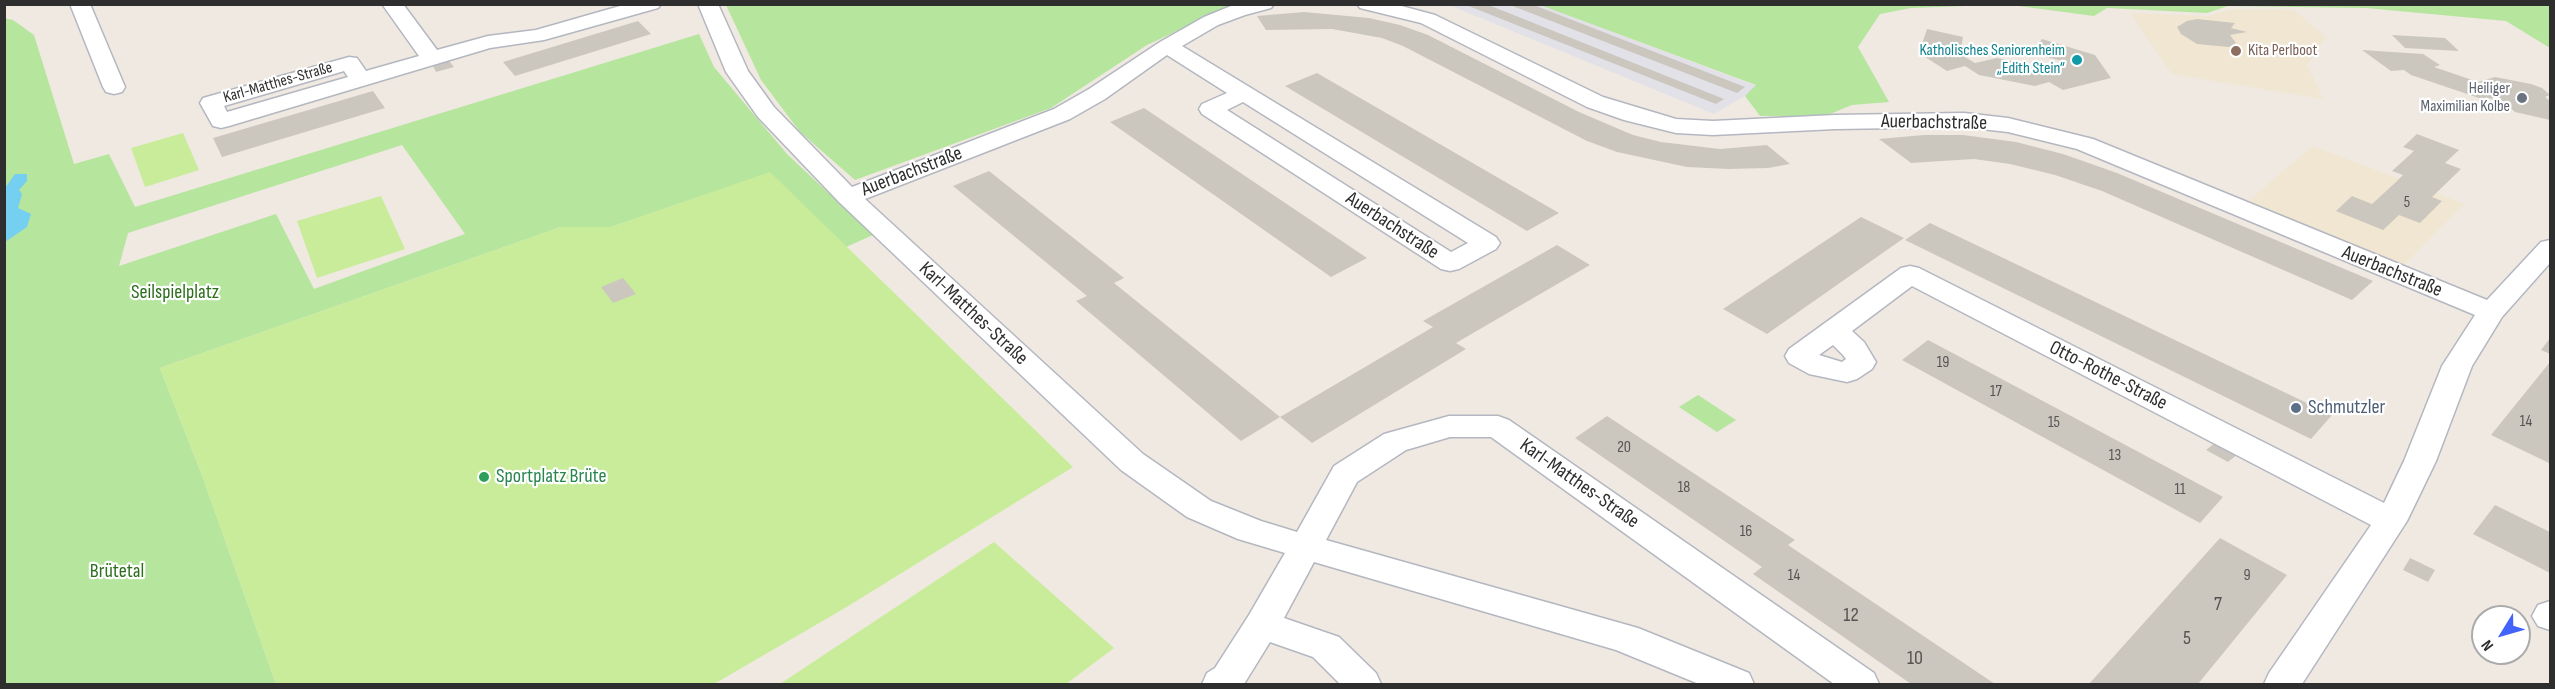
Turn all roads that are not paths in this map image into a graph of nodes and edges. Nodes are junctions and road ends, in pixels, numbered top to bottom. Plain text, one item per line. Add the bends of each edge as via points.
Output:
1 (80, 4) edge
2 (392, 4) edge
3 (574, 4) edge
4 (651, 4) edge
5 (708, 4) edge
6 (1264, 4) edge
7 (1367, 4) edge
8 (591, 22) junction
9 (1167, 46) junction
10 (432, 58) junction
11 (361, 80) junction
12 (114, 87) dead end
13 (1243, 94) junction
14 (848, 197) junction
15 (2550, 248) edge
16 (2491, 312) junction
17 (1834, 330) dead end
18 (2391, 521) junction
19 (1306, 547) junction
20 (1262, 625) junction
21 (1220, 684) edge
22 (1363, 684) edge
23 (1736, 684) edge
24 (1861, 684) edge
25 (2282, 684) edge

1 - 12 street
2 - 10 street
3 - 8 street
4 - 8 street, Karl-Matthes-Straße
5 - 14 street, Karl-Matthes-Straße via 737,72 766,112
6 - 9 street, Auerbachstraße via 1211,21
7 - 16 street, Auerbachstraße via 1428,19 1595,102 1676,126 1964,120 2008,125 2085,144
8 - 10 street, Karl-Matthes-Straße via 537,36 488,42
9 - 13 street, Auerbachstraße
9 - 14 street, Auerbachstraße via 1062,114
10 - 11 street, Karl-Matthes-Straße
11 - 11 street, Karl-Matthes-Straße via 221,121 211,103 349,63
13 - 13 street, Auerbachstraße via 1345,156 1487,243 1450,263 1210,109
14 - 19 street, Karl-Matthes-Straße via 1131,462 1199,509
15 - 16 street
16 - 18 street via 2457,366 2420,461
17 - 18 street, Otto-Rothe-Straße via 1910,274
18 - 25 street
19 - 20 street, Karl-Matthes-Straße
19 - 23 street, Karl-Matthes-Straße via 1625,638
19 - 24 street, Karl-Matthes-Straße via 1345,474 1382,450 1395,442 1449,426 1498,426
20 - 21 street, Karl-Matthes-Straße via 1228,679
20 - 22 street via 1326,647

